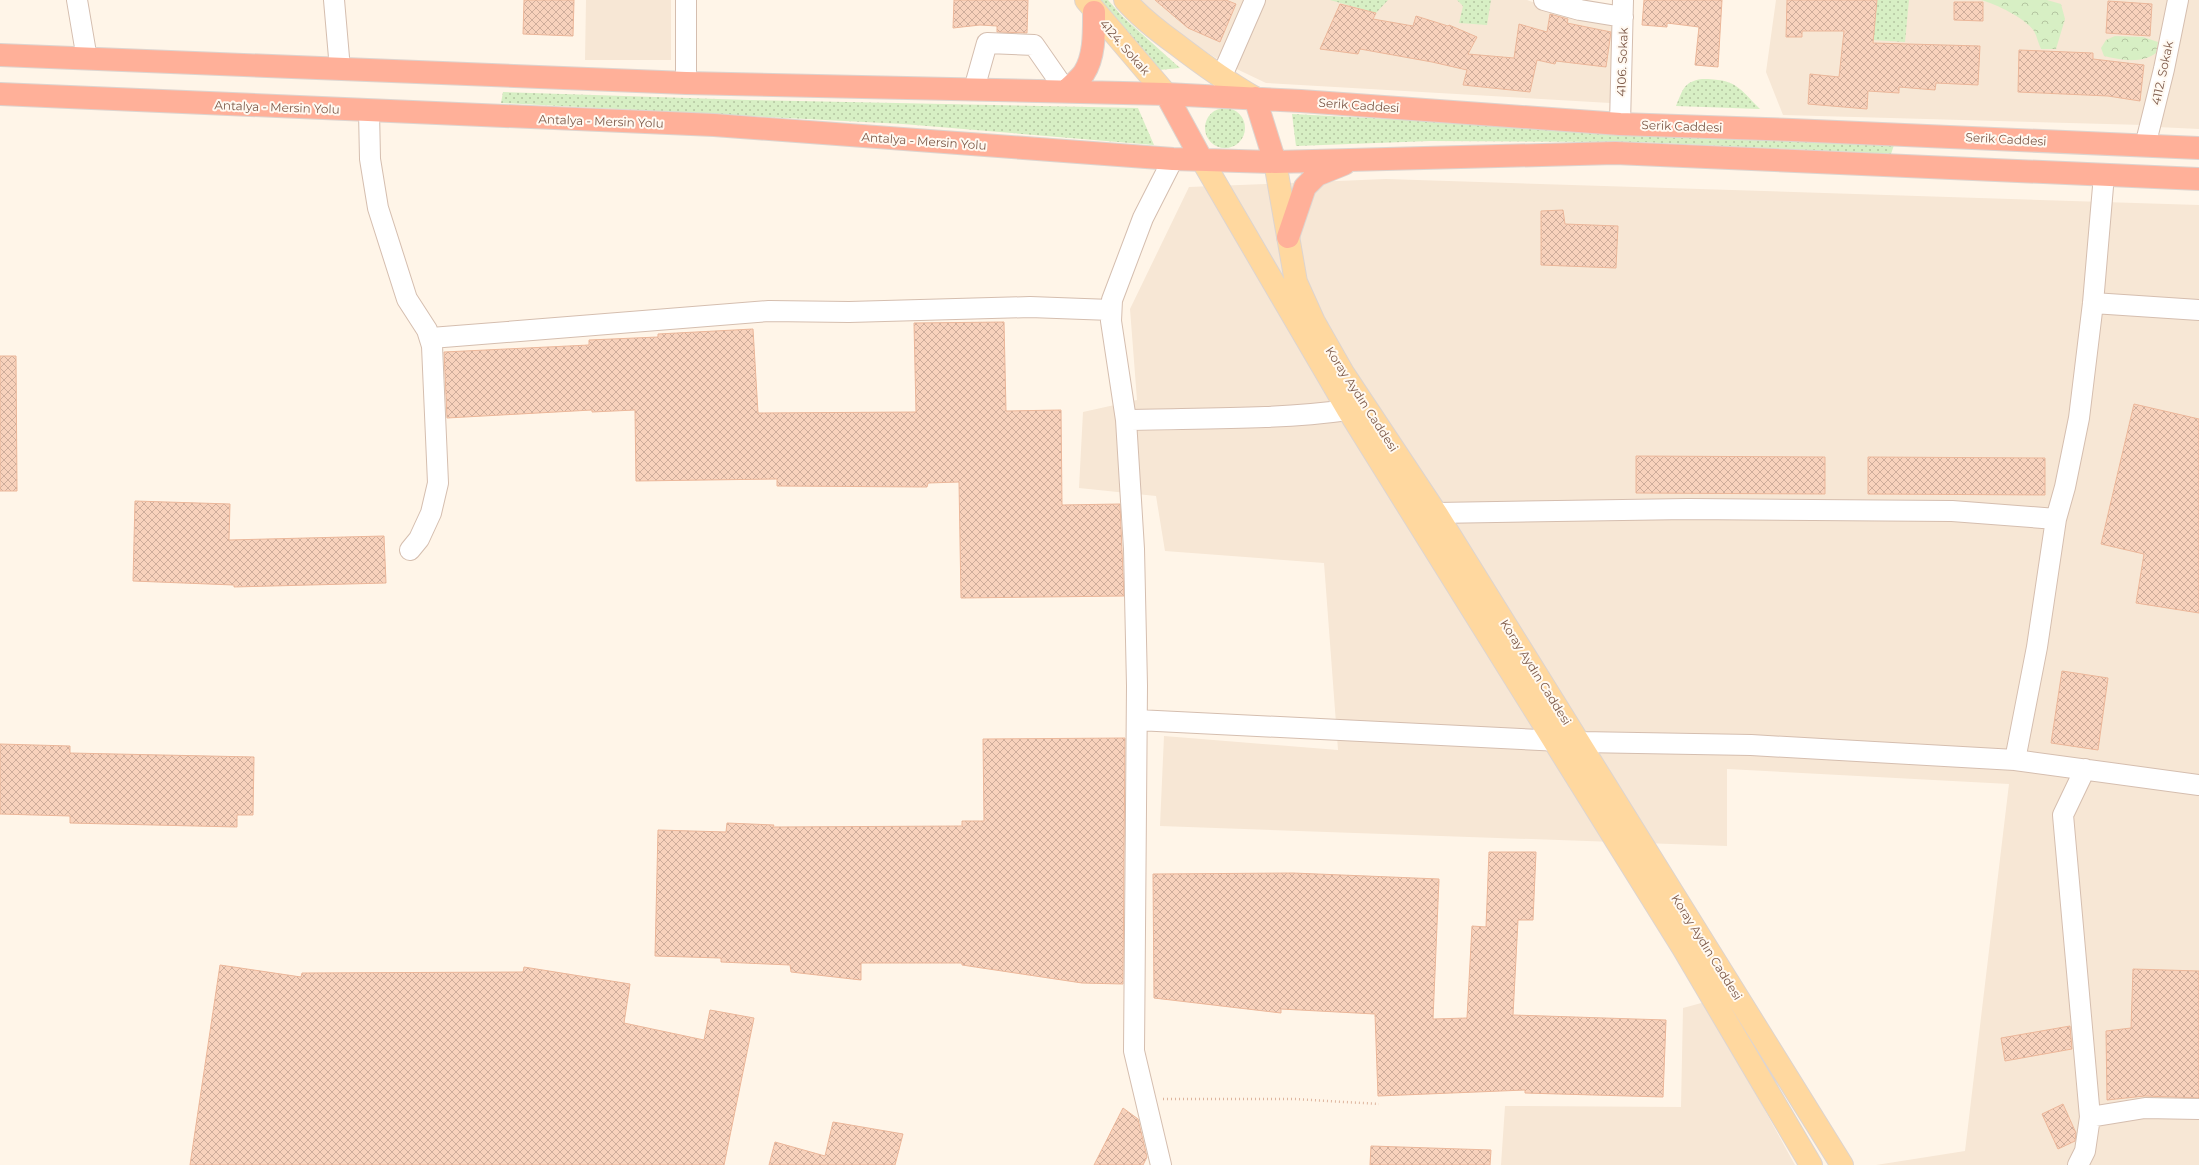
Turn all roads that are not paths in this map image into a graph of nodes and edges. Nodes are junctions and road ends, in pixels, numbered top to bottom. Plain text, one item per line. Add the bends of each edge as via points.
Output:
1 (77, 0) edge
2 (334, 0) edge
3 (686, 0) edge
4 (1125, 0) edge
5 (1255, 0) edge
6 (1544, 0) edge
7 (2178, 0) edge
8 (1090, 6) edge
9 (1623, 8) edge
10 (0, 55) edge
11 (87, 59) junction
12 (340, 69) junction
13 (1221, 78) junction
14 (686, 83) junction
15 (974, 89) junction
16 (1066, 91) junction
17 (0, 94) edge
18 (1166, 94) junction
19 (1255, 98) junction
20 (369, 111) junction
21 (1620, 124) junction
22 (2145, 146) junction
23 (2199, 148) edge
24 (1173, 159) junction
25 (1202, 160) junction
26 (1354, 160) junction
27 (1275, 162) junction
28 (2104, 175) junction
29 (2199, 179) edge
30 (1288, 237) junction
31 (2093, 303) junction
32 (1111, 310) junction
33 (2199, 310) edge
34 (431, 338) junction
35 (1348, 410) junction
36 (1126, 420) junction
37 (1436, 513) junction
38 (2056, 519) junction
39 (410, 550) dead end
40 (1137, 720) junction
41 (1553, 741) junction
42 (1580, 742) junction
43 (2015, 760) junction
44 (2084, 769) junction
45 (2199, 785) edge
46 (2199, 1109) edge
47 (2090, 1117) junction
48 (1161, 1165) edge
49 (1811, 1165) edge
50 (1842, 1165) edge
51 (2078, 1165) edge

1 - 11 street
2 - 12 street
3 - 14 street
4 - 13 main road via 1135,12
5 - 13 street
6 - 9 street via 1580,10
7 - 22 street, 4112. Sokak
8 - 16 highway via 1094,34 1088,62 1084,72
8 - 18 main road, 4124. Sokak
9 - 21 street, 4106. Sokak
10 - 11 highway
11 - 12 highway
12 - 14 highway
13 - 19 main road
14 - 15 highway
15 - 16 highway
15 - 16 street via 987,43 1034,45
16 - 18 highway
17 - 20 highway, Antalya - Mersin Yolu
18 - 19 highway, Serik Caddesi
18 - 25 highway
19 - 21 highway, Serik Caddesi
19 - 27 highway
20 - 24 highway, Antalya - Mersin Yolu via 714,126
20 - 34 street via 370,159 378,208 407,299
21 - 22 highway, Serik Caddesi
22 - 23 highway, Serik Caddesi
24 - 25 highway, Antalya - Mersin Yolu
24 - 32 street via 1143,218 1112,300
25 - 27 highway
25 - 35 main road
26 - 27 highway
26 - 28 highway via 1614,154
26 - 30 highway via 1317,175 1305,187
27 - 30 main road, Koray Aydın Caddesi
28 - 29 highway
28 - 31 street
30 - 37 main road, Koray Aydın Caddesi via 1296,282 1314,322 1343,373
31 - 33 street
31 - 38 street via 2071,460
32 - 34 street via 1030,307 850,312 769,311
32 - 36 street
34 - 39 street via 438,483 431,513 419,539
35 - 36 street via 1282,416
35 - 41 main road
36 - 40 street via 1134,549
37 - 38 street via 1688,509 1952,511
37 - 42 main road, Koray Aydın Caddesi
38 - 43 street via 2037,646
40 - 41 street
40 - 48 street via 1134,1051
41 - 42 street
41 - 49 main road via 1683,948
42 - 43 street via 1750,745
42 - 50 main road, Koray Aydın Caddesi
43 - 44 street
44 - 45 street
44 - 47 street via 2063,815
46 - 47 street via 2145,1108
47 - 51 street via 2085,1152

